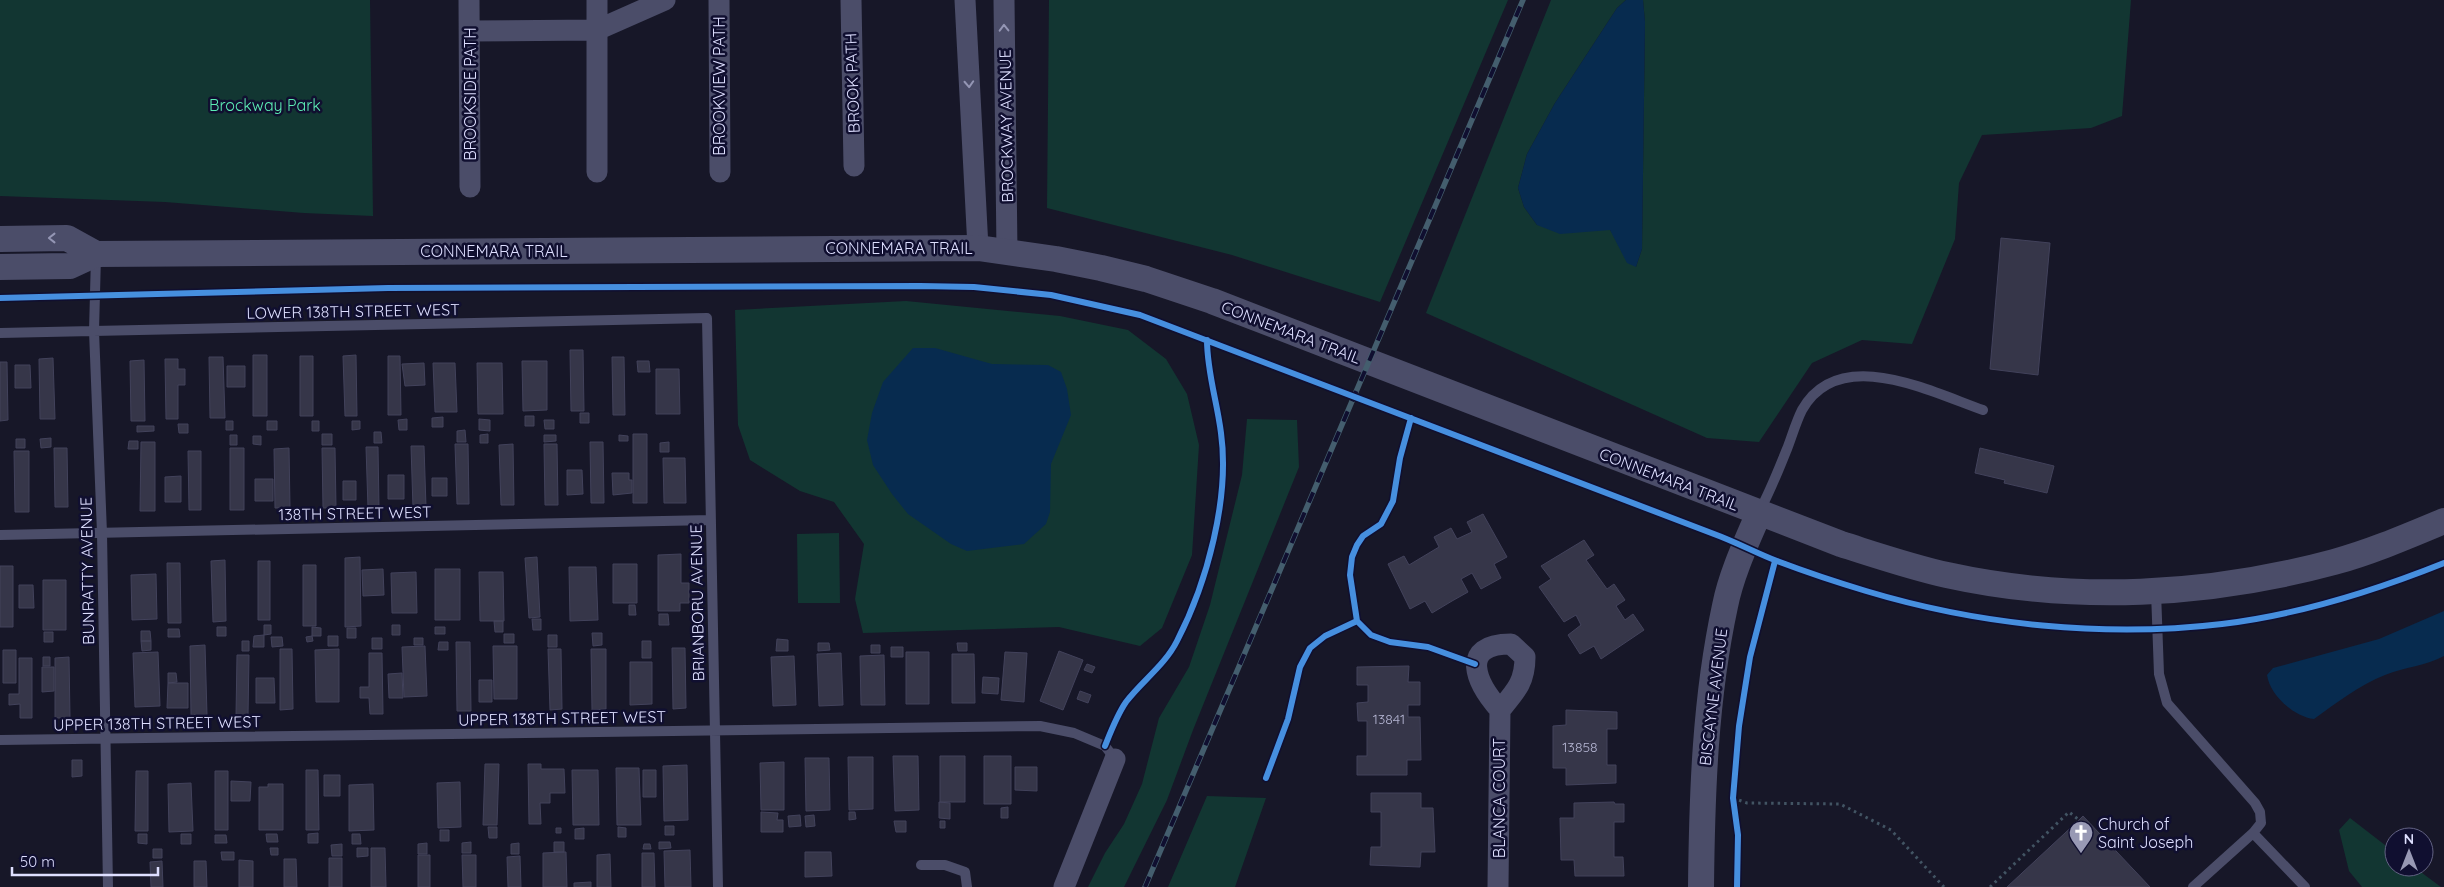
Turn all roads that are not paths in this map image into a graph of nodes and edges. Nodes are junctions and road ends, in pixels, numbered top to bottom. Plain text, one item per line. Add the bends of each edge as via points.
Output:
1 (469, 0) edge
2 (597, 0) edge
3 (665, 0) edge
4 (719, 0) edge
5 (851, 0) edge
6 (965, 0) edge
7 (1004, 0) edge
8 (597, 30) junction
9 (470, 31) junction
10 (854, 166) dead end
11 (597, 172) dead end
12 (720, 172) dead end
13 (470, 187) dead end
14 (0, 239) edge
15 (978, 248) junction
16 (1007, 252) junction
17 (96, 254) junction
18 (0, 267) edge
19 (707, 318) joint
20 (94, 331) junction
21 (0, 333) edge
22 (1984, 410) dead end
23 (1759, 513) junction
24 (711, 520) junction
25 (2444, 521) edge
26 (102, 533) junction
27 (0, 535) edge
28 (2156, 592) junction
29 (1500, 710) dead end
30 (715, 730) junction
31 (105, 739) junction
32 (0, 740) edge
33 (1115, 759) joint
34 (2254, 832) junction
35 (921, 865) dead end
36 (108, 887) edge
37 (718, 887) edge
38 (967, 887) edge
39 (1064, 887) edge
40 (1498, 887) edge
41 (1701, 887) edge
42 (2193, 887) edge
43 (2305, 887) edge

1 - 9 street, BROOKSIDE PATH
2 - 8 street
3 - 8 street
4 - 12 street, BROOKVIEW PATH
5 - 10 street, BROOK PATH
6 -> 15 street, BROCKWAY AVENUE
16 -> 7 street, BROCKWAY AVENUE
8 - 9 street
8 - 11 street
9 - 13 street, BROOKSIDE PATH
17 -> 14 street, CONNEMARA TRAIL via 67,238
15 - 16 street, CONNEMARA TRAIL
15 - 17 street, CONNEMARA TRAIL
16 - 23 street, CONNEMARA TRAIL via 1146,279 1212,301
17 - 18 street, CONNEMARA TRAIL via 70,266
17 - 20 lane, BUNRATTY AVENUE
19 - 20 lane, LOWER 138TH STREET WEST
19 - 24 lane, BRIANBORU AVENUE
20 - 21 lane, LOWER 138TH STREET WEST
20 - 26 lane, BUNRATTY AVENUE
22 - 23 lane via 1886,377 1850,375 1826,385 1811,397 1802,411
23 - 28 street, CONNEMARA TRAIL via 1849,547 1947,575 2042,589
23 - 41 street, BISCAYNE AVENUE via 1723,614 1706,726
24 - 26 lane, 138TH STREET WEST
24 - 30 lane, BRIANBORU AVENUE
25 - 28 street, CONNEMARA TRAIL via 2335,562 2243,582
26 - 27 lane, 138TH STREET WEST
26 - 31 lane, BUNRATTY AVENUE
28 - 34 lane via 2159,674 2167,703 2255,803 2261,823
29 - 40 street, BLANCA COURT
30 - 31 lane, UPPER 138TH STREET WEST
30 - 33 lane, UPPER 138TH STREET WEST via 1040,726 1074,733 1105,746
30 - 37 lane, BRIANBORU AVENUE
31 - 32 lane, UPPER 138TH STREET WEST
31 - 36 lane, BUNRATTY AVENUE
33 - 39 street
34 - 42 lane
34 - 43 lane
35 - 38 lane via 946,865 965,872

